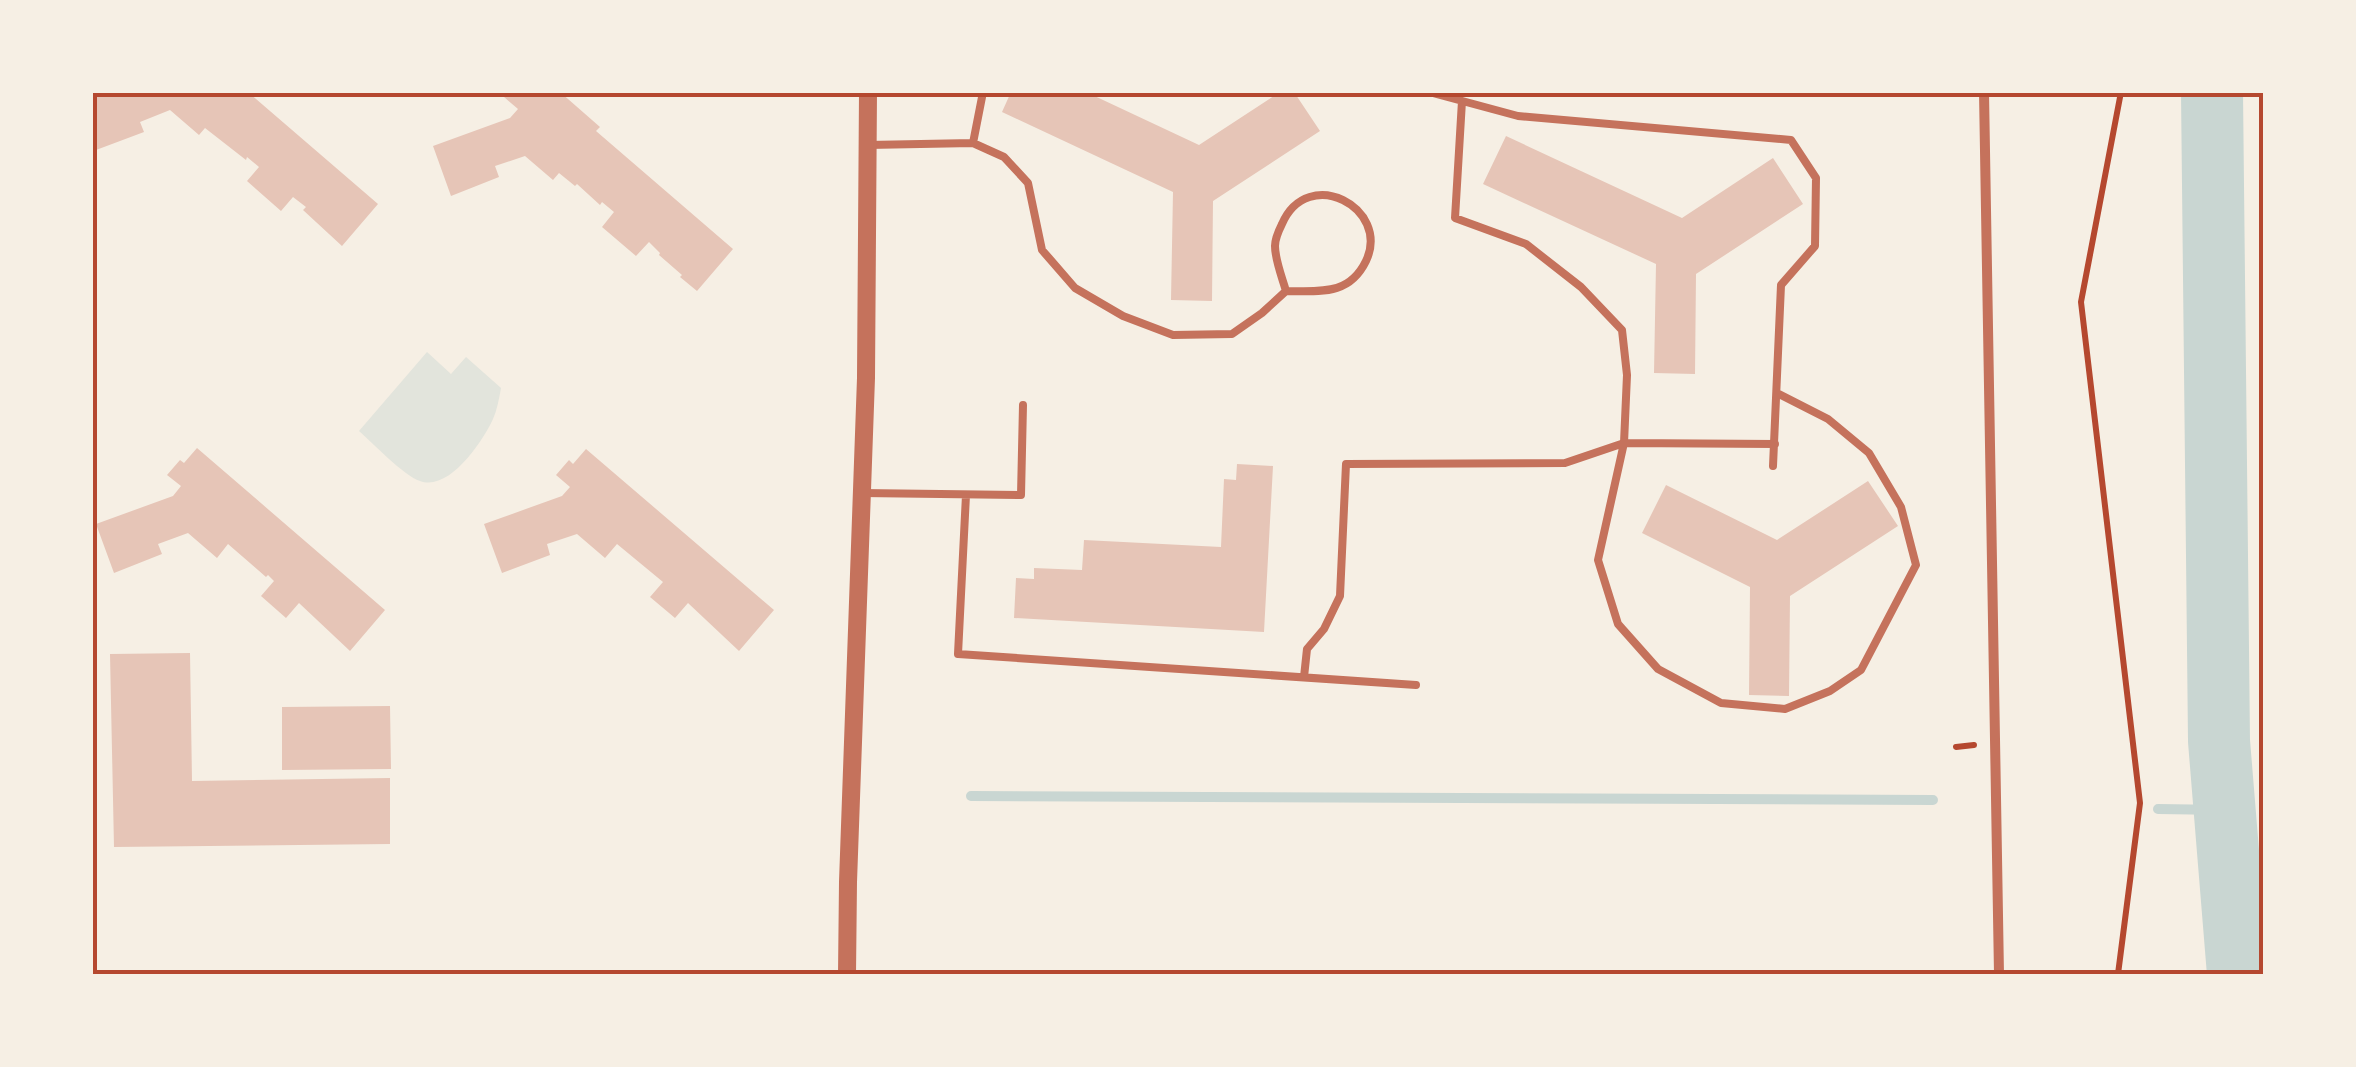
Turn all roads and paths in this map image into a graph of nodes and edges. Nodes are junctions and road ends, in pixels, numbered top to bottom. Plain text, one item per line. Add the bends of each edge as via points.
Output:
1 (868, 92) edge
2 (983, 92) edge
3 (1429, 92) edge
4 (1984, 92) edge
5 (2120, 92) edge
6 (1462, 102) junction
7 (973, 143) junction
8 (868, 144) junction
9 (1286, 291) junction
10 (1777, 393) junction
11 (1022, 404) dead end
12 (1624, 443) junction
13 (1774, 444) junction
14 (1773, 466) dead end
15 (862, 493) junction
16 (966, 494) junction
17 (1304, 677) junction
18 (1416, 685) dead end
19 (1982, 745) dead end
20 (1956, 747) dead end
21 (846, 974) edge
22 (1999, 974) edge
23 (2118, 974) edge

1 - 8 street
2 - 7 lane
3 - 6 lane
4 - 22 street
5 - 23 path via 2080,302 2140,803
6 - 10 lane via 1518,116 1792,140 1816,178 1815,246 1781,285
6 - 12 lane via 1455,218 1526,244 1622,330
7 - 8 lane
7 - 9 lane via 1004,157 1028,184 1042,250 1075,288 1123,316 1173,335 1232,334
8 - 15 street
9 - 9 lane via 1332,291 1358,276 1372,248 1368,224 1350,202 1315,194 1284,218 1274,244
10 - 12 lane via 1828,419 1870,453 1901,508 1916,565 1862,670 1785,709 1721,702 1658,669 1618,624 1598,560
10 - 13 lane
11 - 16 lane via 1020,495
12 - 13 lane
12 - 17 lane via 1565,463 1346,464 1340,596 1307,650
13 - 14 lane
15 - 16 lane
15 - 21 street
16 - 17 lane via 958,654
17 - 18 lane
19 - 20 path

